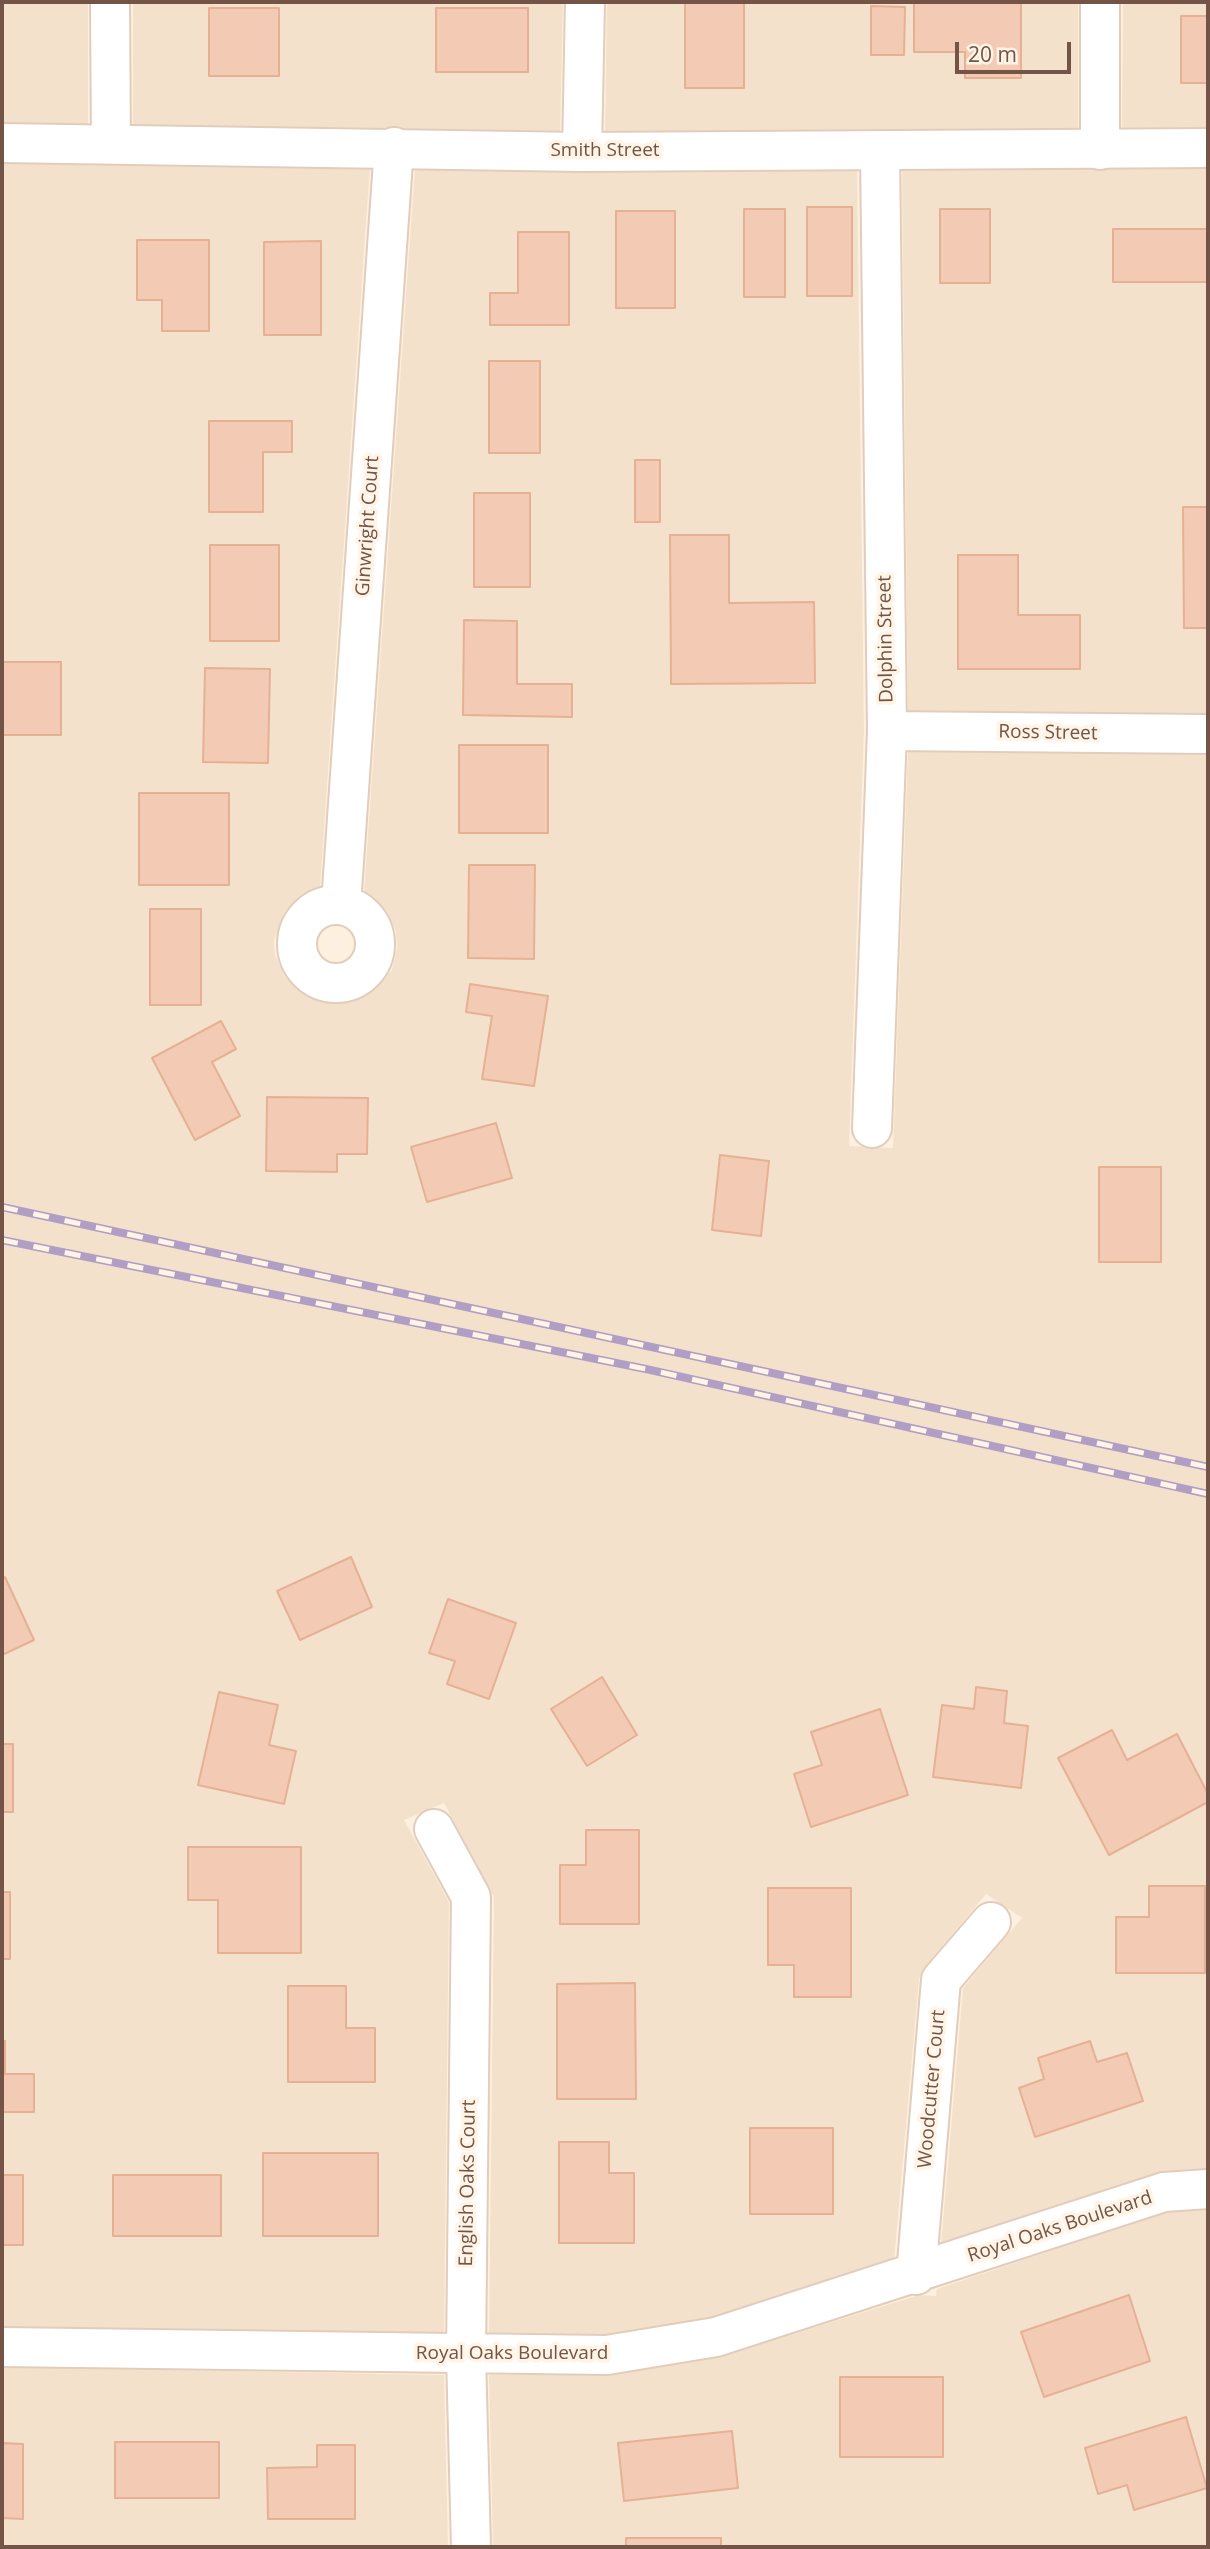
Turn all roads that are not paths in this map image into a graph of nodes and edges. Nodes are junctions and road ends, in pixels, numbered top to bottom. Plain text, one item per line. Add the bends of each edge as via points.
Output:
1 (110, 2) edge
2 (585, 2) edge
3 (1100, 2) edge
4 (2, 143) edge
5 (111, 144) junction
6 (394, 147) junction
7 (1208, 148) edge
8 (880, 149) junction
9 (1100, 149) junction
10 (582, 152) junction
11 (887, 731) junction
12 (1208, 734) edge
13 (341, 904) dead end
14 (872, 1128) dead end
15 (434, 1829) dead end
16 (991, 1922) dead end
17 (1208, 2189) edge
18 (916, 2275) junction
19 (2, 2347) edge
20 (466, 2356) junction
21 (471, 2547) edge

1 - 5 street
2 - 10 street
3 - 9 street
4 - 5 street, Smith Street
5 - 6 street, Smith Street
6 - 10 street, Smith Street
6 - 13 street, Ginwright Court
7 - 9 street, Smith Street
8 - 9 street, Smith Street
8 - 10 street, Smith Street
8 - 11 street, Dolphin Street
11 - 12 street, Ross Street
11 - 14 street, Dolphin Street
15 - 20 street, English Oaks Court via 471,1898
16 - 18 street, Woodcutter Court via 941,1980
17 - 18 street, Royal Oaks Boulevard via 1164,2192
18 - 20 street, Royal Oaks Boulevard via 716,2337 607,2355
19 - 20 street, Royal Oaks Boulevard
20 - 21 street, English Oaks Court

